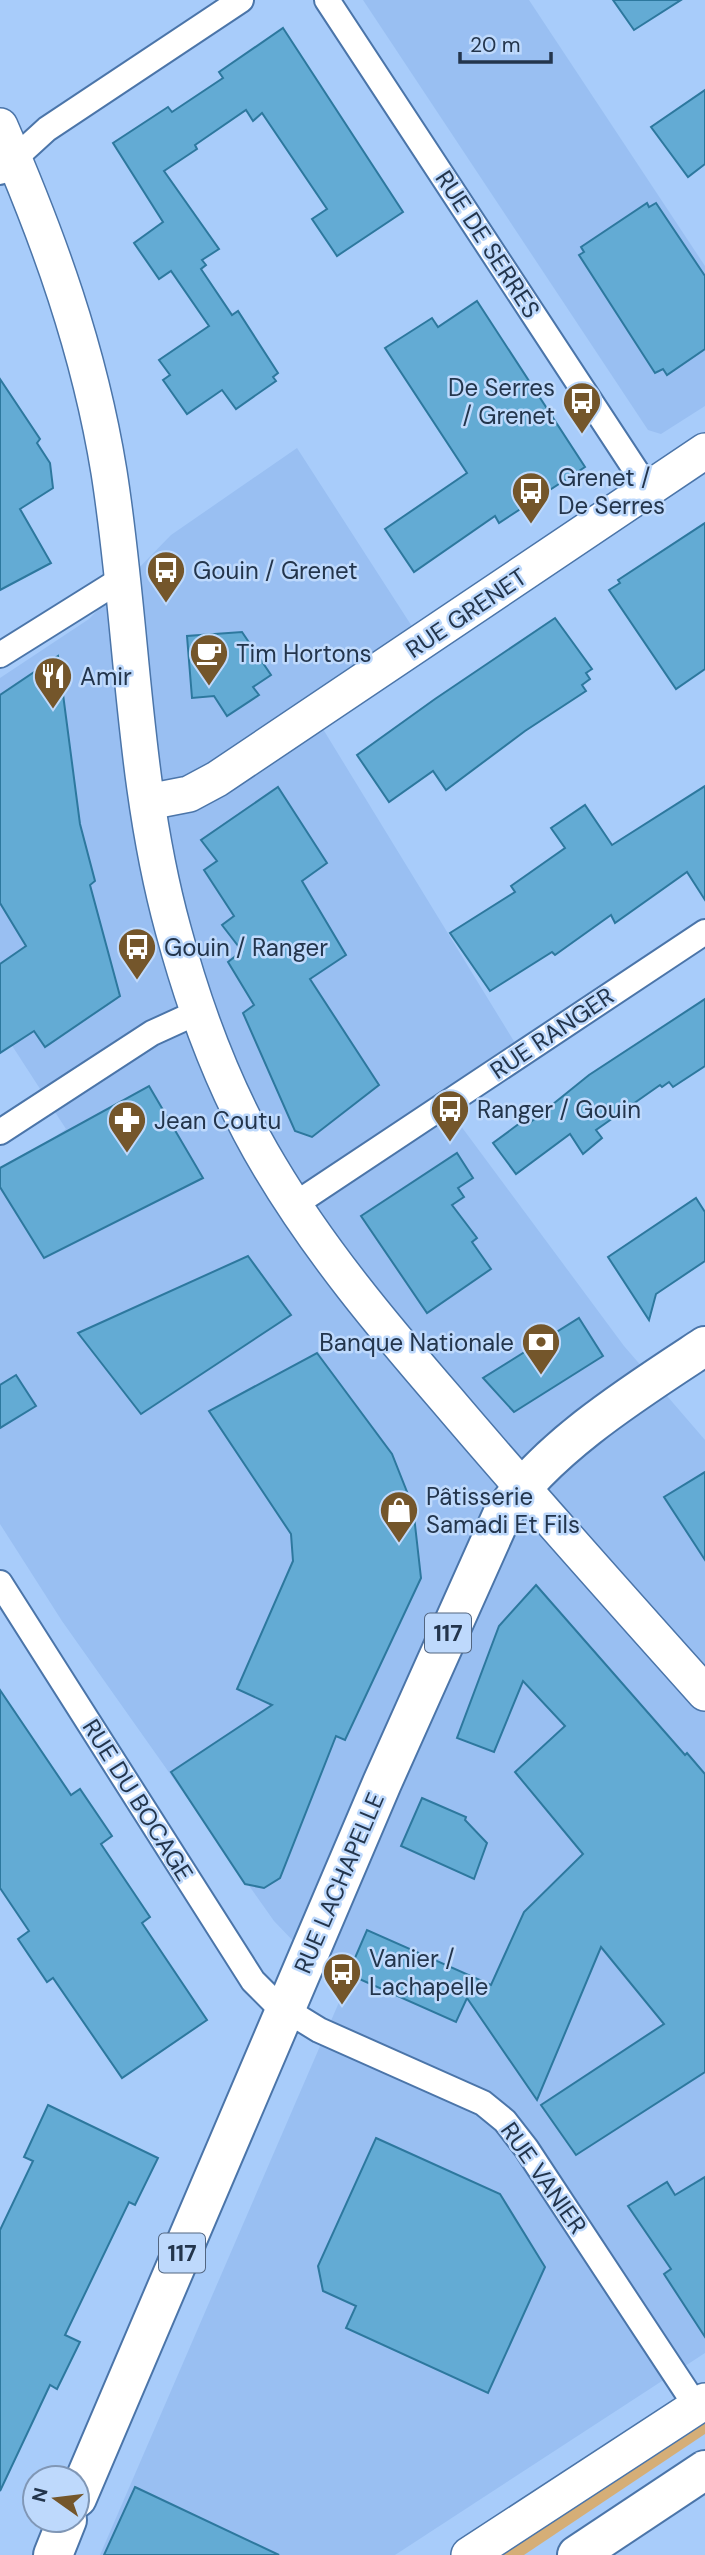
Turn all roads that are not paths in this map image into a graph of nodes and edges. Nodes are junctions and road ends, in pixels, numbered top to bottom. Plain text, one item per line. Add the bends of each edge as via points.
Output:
1 (241, 0) edge
2 (327, 0) edge
3 (0, 126) edge
4 (7, 166) edge
5 (705, 451) edge
6 (649, 489) junction
7 (123, 578) junction
8 (0, 655) edge
9 (148, 802) junction
10 (705, 932) edge
11 (198, 1012) junction
12 (0, 1132) edge
13 (294, 1205) junction
14 (705, 1346) edge
15 (522, 1488) junction
16 (0, 1583) edge
17 (7, 1611) edge
18 (705, 1693) edge
19 (286, 2008) junction
20 (701, 2403) edge
21 (91, 2465) edge
22 (705, 2470) edge
23 (62, 2534) edge
24 (53, 2555) edge
25 (469, 2555) edge
26 (577, 2555) edge

1 - 4 street via 47,129
2 - 6 street, RUE DE SERRES
3 - 4 street
4 - 7 street via 50,244 82,345 108,468
5 - 6 street, RUE GRENET
6 - 9 street, RUE GRENET via 217,779 189,794
7 - 8 street
7 - 9 street
9 - 11 street via 165,901
10 - 13 street, RUE RANGER
11 - 12 street via 116,1055
11 - 13 street via 248,1128
13 - 15 street via 376,1315
14 - 15 main road, RUE LACHAPELLE / 117 via 578,1436
15 - 18 street
15 - 19 main road, RUE LACHAPELLE / 117 via 494,1531
16 - 17 street, RUE DU BOCAGE
17 - 19 street, RUE DU BOCAGE via 253,1981
19 - 20 street, RUE VANIER via 319,2030 496,2112 533,2158
19 - 21 main road, RUE LACHAPELLE / 117
20 - 25 street
22 - 26 main road
23 - 24 main road

